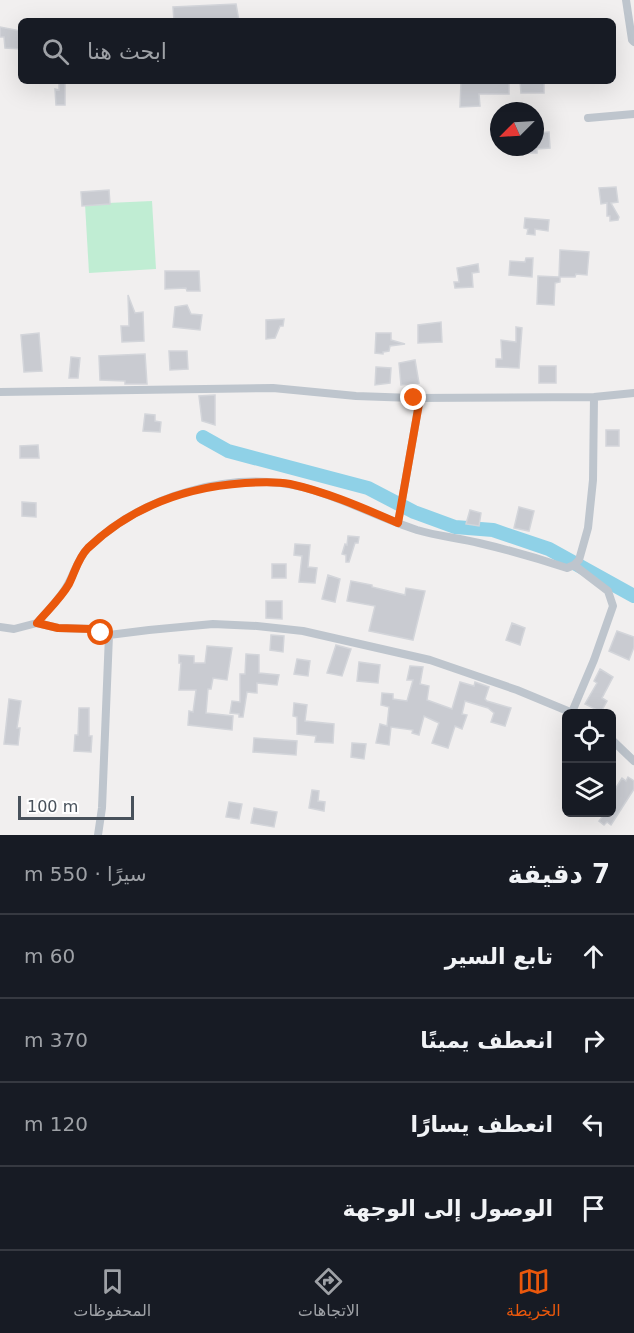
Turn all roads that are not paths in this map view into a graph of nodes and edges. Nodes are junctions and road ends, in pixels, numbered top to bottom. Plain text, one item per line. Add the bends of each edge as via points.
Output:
1 (626, 0) edge
2 (634, 42) edge
3 (634, 114) edge
4 (588, 118) dead end
5 (0, 392) edge
6 (633, 392) edge
7 (594, 397) junction
8 (420, 398) junction
9 (398, 523) junction
10 (574, 565) junction
11 (37, 623) junction
12 (0, 627) edge
13 (109, 635) junction
14 (563, 709) edge
15 (575, 709) edge
16 (616, 744) edge
17 (634, 761) edge
18 (98, 835) edge

1 - 2 street
3 - 4 street
5 - 8 street via 273,388
6 - 7 street
7 - 8 street
7 - 10 street via 592,503 579,560
8 - 9 street
9 - 10 street via 567,568
9 - 11 street via 309,489 271,482 206,486 171,496 130,517 88,548 68,586
10 - 15 street via 608,591 613,606
11 - 12 street via 14,629
11 - 13 street via 92,629
13 - 14 street via 213,624 303,631 430,660
13 - 18 street
16 - 17 street

